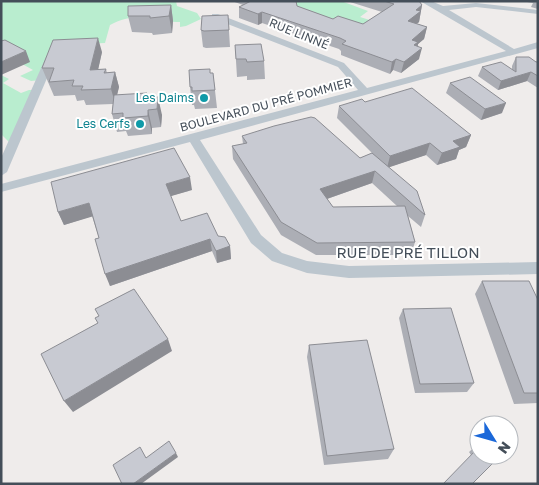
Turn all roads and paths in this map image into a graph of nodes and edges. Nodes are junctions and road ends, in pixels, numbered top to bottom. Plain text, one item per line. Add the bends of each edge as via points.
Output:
1 (424, 1) edge
2 (442, 9) junction
3 (538, 12) edge
4 (215, 16) edge
5 (538, 44) edge
6 (56, 45) edge
7 (512, 51) junction
8 (364, 91) junction
9 (193, 138) junction
10 (1, 172) edge
11 (1, 188) edge
12 (538, 268) edge

1 - 2 street
2 - 3 street via 470,2
2 - 7 street
4 - 8 street, RUE LINNÉ via 341,65
5 - 7 street, BOULEVARD DU PRÉ POMMIER
6 - 10 street
7 - 8 street, BOULEVARD DU PRÉ POMMIER
8 - 9 street, BOULEVARD DU PRÉ POMMIER
9 - 11 street, BOULEVARD DU PRÉ POMMIER
9 - 12 street, RUE DE PRÉ TILLON via 256,239 277,257 307,267 349,272

